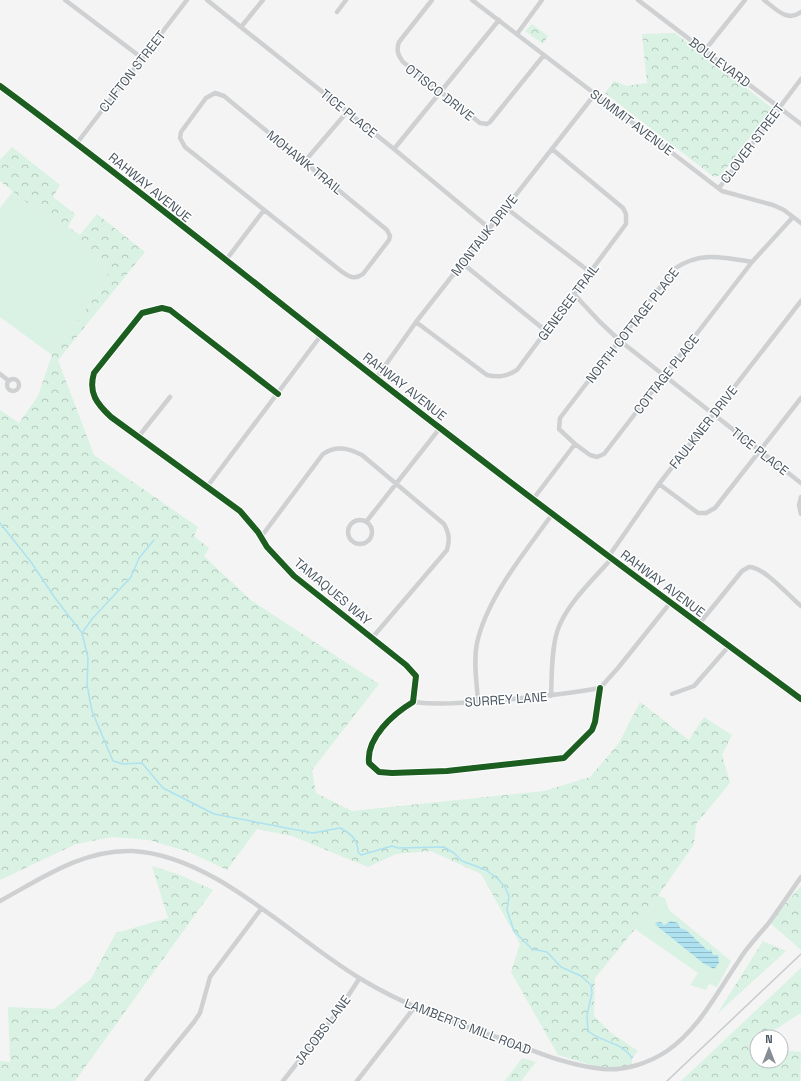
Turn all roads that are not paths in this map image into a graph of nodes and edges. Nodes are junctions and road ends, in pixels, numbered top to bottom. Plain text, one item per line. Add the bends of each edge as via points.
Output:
1 (66, 0) edge
2 (187, 0) edge
3 (207, 0) edge
4 (263, 0) edge
5 (346, 0) edge
6 (432, 0) edge
7 (472, 0) edge
8 (542, 0) edge
9 (638, 0) edge
10 (745, 0) edge
11 (764, 0) edge
12 (337, 12) dead end
13 (801, 12) edge
14 (499, 20) junction
15 (241, 28) junction
16 (517, 34) junction
17 (705, 50) junction
18 (544, 55) junction
19 (142, 58) junction
20 (801, 79) edge
21 (0, 86) edge
22 (440, 92) junction
23 (595, 94) junction
24 (779, 107) junction
25 (347, 112) junction
26 (801, 124) edge
27 (77, 142) junction
28 (394, 149) junction
29 (552, 149) junction
30 (305, 161) junction
31 (719, 188) junction
32 (506, 208) junction
33 (264, 210) junction
34 (793, 217) junction
35 (801, 223) edge
36 (489, 228) junction
37 (226, 260) junction
38 (752, 262) junction
39 (462, 263) junction
40 (590, 272) junction
41 (574, 294) junction
42 (801, 301) edge
43 (416, 322) junction
44 (546, 331) junction
45 (322, 334) junction
46 (619, 340) junction
47 (0, 374) edge
48 (664, 376) junction
49 (377, 377) junction
50 (8, 381) dead end
51 (278, 394) junction
52 (170, 397) dead end
53 (801, 398) edge
54 (713, 414) junction
55 (440, 428) junction
56 (139, 436) junction
57 (575, 444) junction
58 (760, 451) junction
59 (396, 484) junction
60 (659, 484) junction
61 (801, 484) edge
62 (207, 487) junction
63 (801, 496) edge
64 (534, 498) junction
65 (553, 513) junction
66 (801, 514) edge
67 (366, 522) junction
68 (261, 537) junction
69 (610, 557) junction
70 (670, 603) junction
71 (801, 606) edge
72 (699, 624) junction
73 (372, 638) junction
74 (729, 646) junction
75 (600, 688) junction
76 (672, 694) dead end
77 (551, 696) junction
78 (801, 699) edge
79 (412, 702) junction
80 (478, 702) junction
81 (801, 877) edge
82 (0, 900) edge
83 (261, 909) junction
84 (360, 979) junction
85 (414, 1008) junction
86 (146, 1081) edge
87 (283, 1081) edge
88 (357, 1081) edge

1 - 19 street
2 - 19 street, CLIFTON STREET
3 - 15 street, TICE PLACE
4 - 15 street
5 - 12 street
6 - 22 street, OTISCO DRIVE via 397,48 398,56 403,62
7 - 14 street, SUMMIT AVENUE
8 - 16 street
9 - 17 street, BOULEVARD
10 - 17 street
11 - 13 street via 784,15 794,16
14 - 16 street, SUMMIT AVENUE
14 - 22 street
15 - 25 street, TICE PLACE
16 - 18 street, SUMMIT AVENUE
17 - 24 street, BOULEVARD
18 - 22 street, OTISCO DRIVE via 487,124 480,123
18 - 23 street, SUMMIT AVENUE
19 - 27 street, CLIFTON STREET
20 - 24 street, CLOVER STREET
21 - 27 street, RAHWAY AVENUE
22 - 28 street
23 - 29 street, MONTAUK DRIVE
23 - 31 street, SUMMIT AVENUE
24 - 26 street, BOULEVARD
24 - 31 street, CLOVER STREET
25 - 28 street, TICE PLACE
25 - 30 street
27 - 37 street, RAHWAY AVENUE
28 - 36 street, TICE PLACE
29 - 32 street, MONTAUK DRIVE
29 - 40 street, GENESEE TRAIL via 616,201 626,214 623,229
30 - 33 street, MOHAWK TRAIL via 224,96 215,93 206,98 180,138 185,147
30 - 33 street, MOHAWK TRAIL via 387,230 389,240 363,274 359,277 349,277
31 - 34 street, SUMMIT AVENUE via 729,194 773,205
32 - 36 street, MONTAUK DRIVE
32 - 40 street
33 - 37 street
34 - 35 street, SUMMIT AVENUE
34 - 38 street, COTTAGE PLACE
36 - 39 street, MONTAUK DRIVE
37 - 45 street, RAHWAY AVENUE
38 - 46 street, NORTH COTTAGE PLACE via 704,256 683,262 674,269
38 - 48 street, COTTAGE PLACE
39 - 43 street, MONTAUK DRIVE
39 - 44 street
40 - 41 street, GENESEE TRAIL
41 - 44 street, GENESEE TRAIL
41 - 46 street, TICE PLACE
42 - 54 street, FAULKNER DRIVE
43 - 44 street, GENESEE TRAIL via 487,375 495,377 518,370
43 - 49 street, MONTAUK DRIVE
45 - 49 street, RAHWAY AVENUE
45 - 51 street
46 - 48 street, TICE PLACE
46 - 57 street, NORTH COTTAGE PLACE via 559,421 559,429
47 - 50 street
48 - 54 street, TICE PLACE
48 - 57 street, COTTAGE PLACE via 604,454 597,457 590,455
49 - 55 street, RAHWAY AVENUE
51 - 56 street, TAMAQUES WAY via 170,310 162,308 142,313 94,373 92,381 92,392 96,402
51 - 62 street
52 - 56 street
53 - 58 street
54 - 58 street, TICE PLACE
54 - 60 street, FAULKNER DRIVE
55 - 59 street
55 - 64 street, RAHWAY AVENUE
56 - 62 street, TAMAQUES WAY
57 - 64 street
58 - 60 street via 719,505 706,513 692,510
58 - 61 street, TICE PLACE
59 - 67 street
59 - 68 street via 362,455 351,450 331,449 322,454
59 - 73 street via 444,524 450,540 447,550
60 - 69 street, FAULKNER DRIVE
62 - 68 street, TAMAQUES WAY via 240,512
63 - 66 street
64 - 65 street, RAHWAY AVENUE
65 - 69 street, RAHWAY AVENUE
65 - 80 street via 502,587 485,618 477,644
67 - 67 street via 355,521 350,526 349,537 355,543 366,542 371,537 372,530
68 - 73 street, TAMAQUES WAY via 294,576
69 - 70 street, RAHWAY AVENUE
69 - 77 street, FAULKNER DRIVE via 568,610 557,631
70 - 72 street, RAHWAY AVENUE
70 - 75 street
71 - 72 street via 757,568 749,567 742,571
72 - 74 street, RAHWAY AVENUE
73 - 79 street, TAMAQUES WAY via 406,664 416,676
74 - 76 street via 694,686
74 - 78 street, RAHWAY AVENUE
75 - 77 street, SURREY LANE
75 - 79 street via 592,730 564,758 447,771 379,772 369,763 368,755 375,739 392,718
77 - 80 street, SURREY LANE
79 - 80 street, SURREY LANE
81 - 85 street, LAMBERTS MILL ROAD via 738,960 696,1026 665,1052 637,1065 604,1069 576,1065
82 - 83 street, LAMBERTS MILL ROAD via 71,862 91,856 130,851 167,857 191,866
83 - 84 street, LAMBERTS MILL ROAD
83 - 86 street via 210,977 200,1013 194,1022
84 - 85 street, LAMBERTS MILL ROAD
84 - 87 street, JACOBS LANE
85 - 88 street

